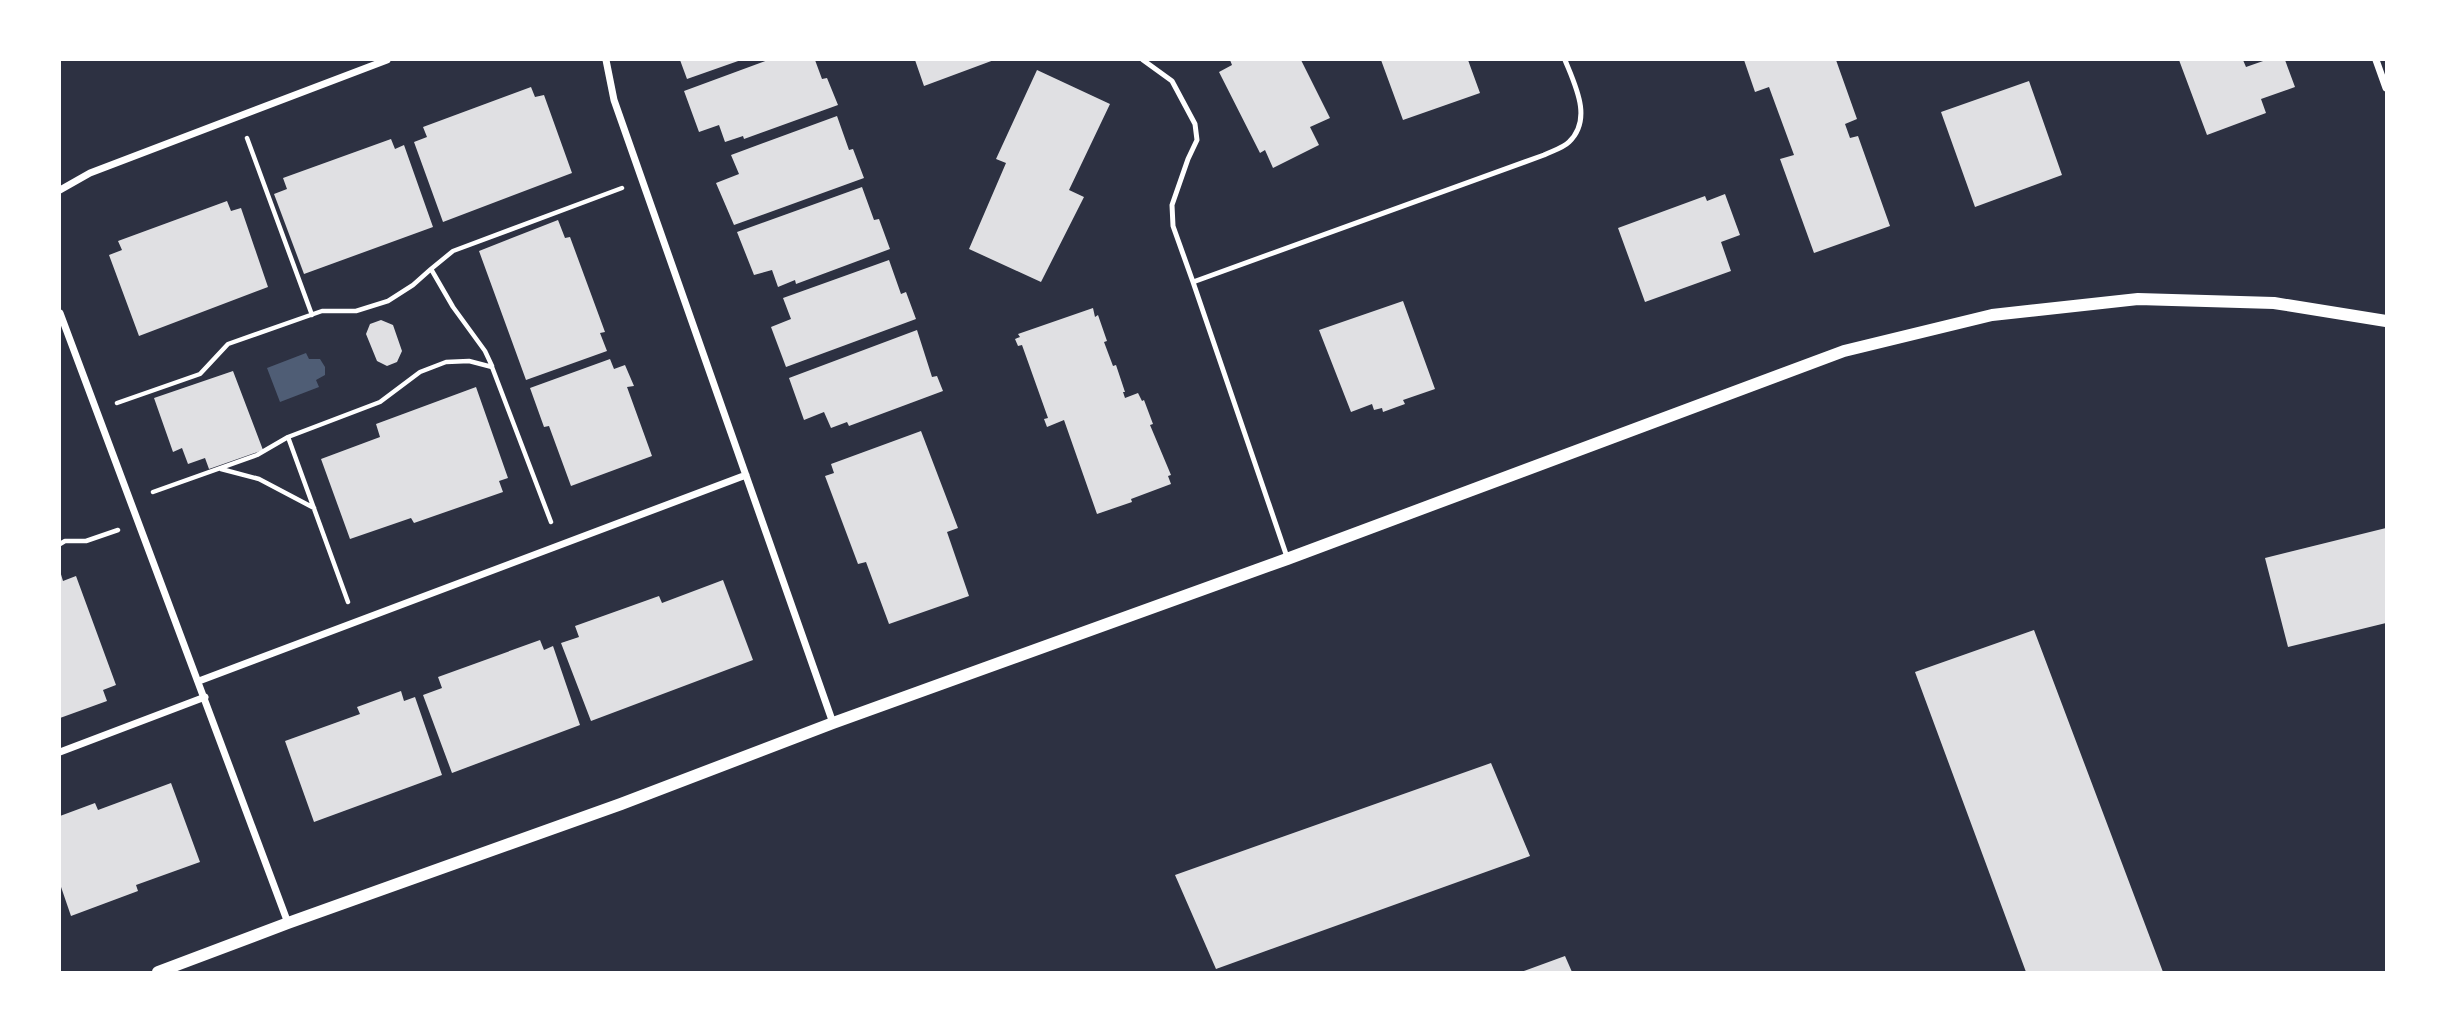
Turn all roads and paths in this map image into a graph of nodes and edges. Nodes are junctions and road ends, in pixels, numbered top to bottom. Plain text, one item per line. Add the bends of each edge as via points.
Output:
1 (387, 60) edge
2 (606, 60) edge
3 (1143, 60) edge
4 (1565, 60) edge
5 (2376, 60) edge
6 (2386, 88) edge
7 (238, 116) junction
8 (642, 181) junction
9 (60, 190) edge
10 (431, 270) junction
11 (1193, 282) junction
12 (60, 313) edge
13 (312, 315) junction
14 (2386, 321) edge
15 (492, 367) junction
16 (96, 410) junction
17 (288, 437) junction
18 (220, 469) junction
19 (746, 475) junction
20 (131, 500) junction
21 (314, 508) junction
22 (139, 522) junction
23 (60, 544) edge
24 (559, 545) junction
25 (1287, 559) junction
26 (355, 622) junction
27 (199, 681) junction
28 (205, 697) junction
29 (833, 723) junction
30 (60, 752) edge
31 (288, 923) junction
32 (158, 972) edge

1 - 7 street
2 - 8 street via 614,100
3 - 11 lane via 1171,81 1195,124 1198,140 1172,205 1173,226
4 - 11 lane via 1582,110 1577,132 1567,144
5 - 6 street
7 - 9 street via 90,173
7 - 13 path
8 - 10 path via 453,251
8 - 19 street
10 - 13 path via 388,301 356,311
10 - 15 path
11 - 25 lane
12 - 16 street
13 - 16 path via 228,344 200,374
14 - 25 street via 2274,303 2138,299 1992,315 1844,351
15 - 17 path via 446,362 420,372 380,402
15 - 24 path
16 - 20 street
17 - 18 path
17 - 21 path
18 - 20 path
18 - 21 path via 259,479
19 - 24 street
19 - 29 street
20 - 22 street
21 - 26 path
22 - 23 path via 86,541
22 - 27 street
24 - 26 street
25 - 29 street
26 - 27 street
27 - 28 street
28 - 30 street
28 - 31 street
29 - 31 street
31 - 32 street

